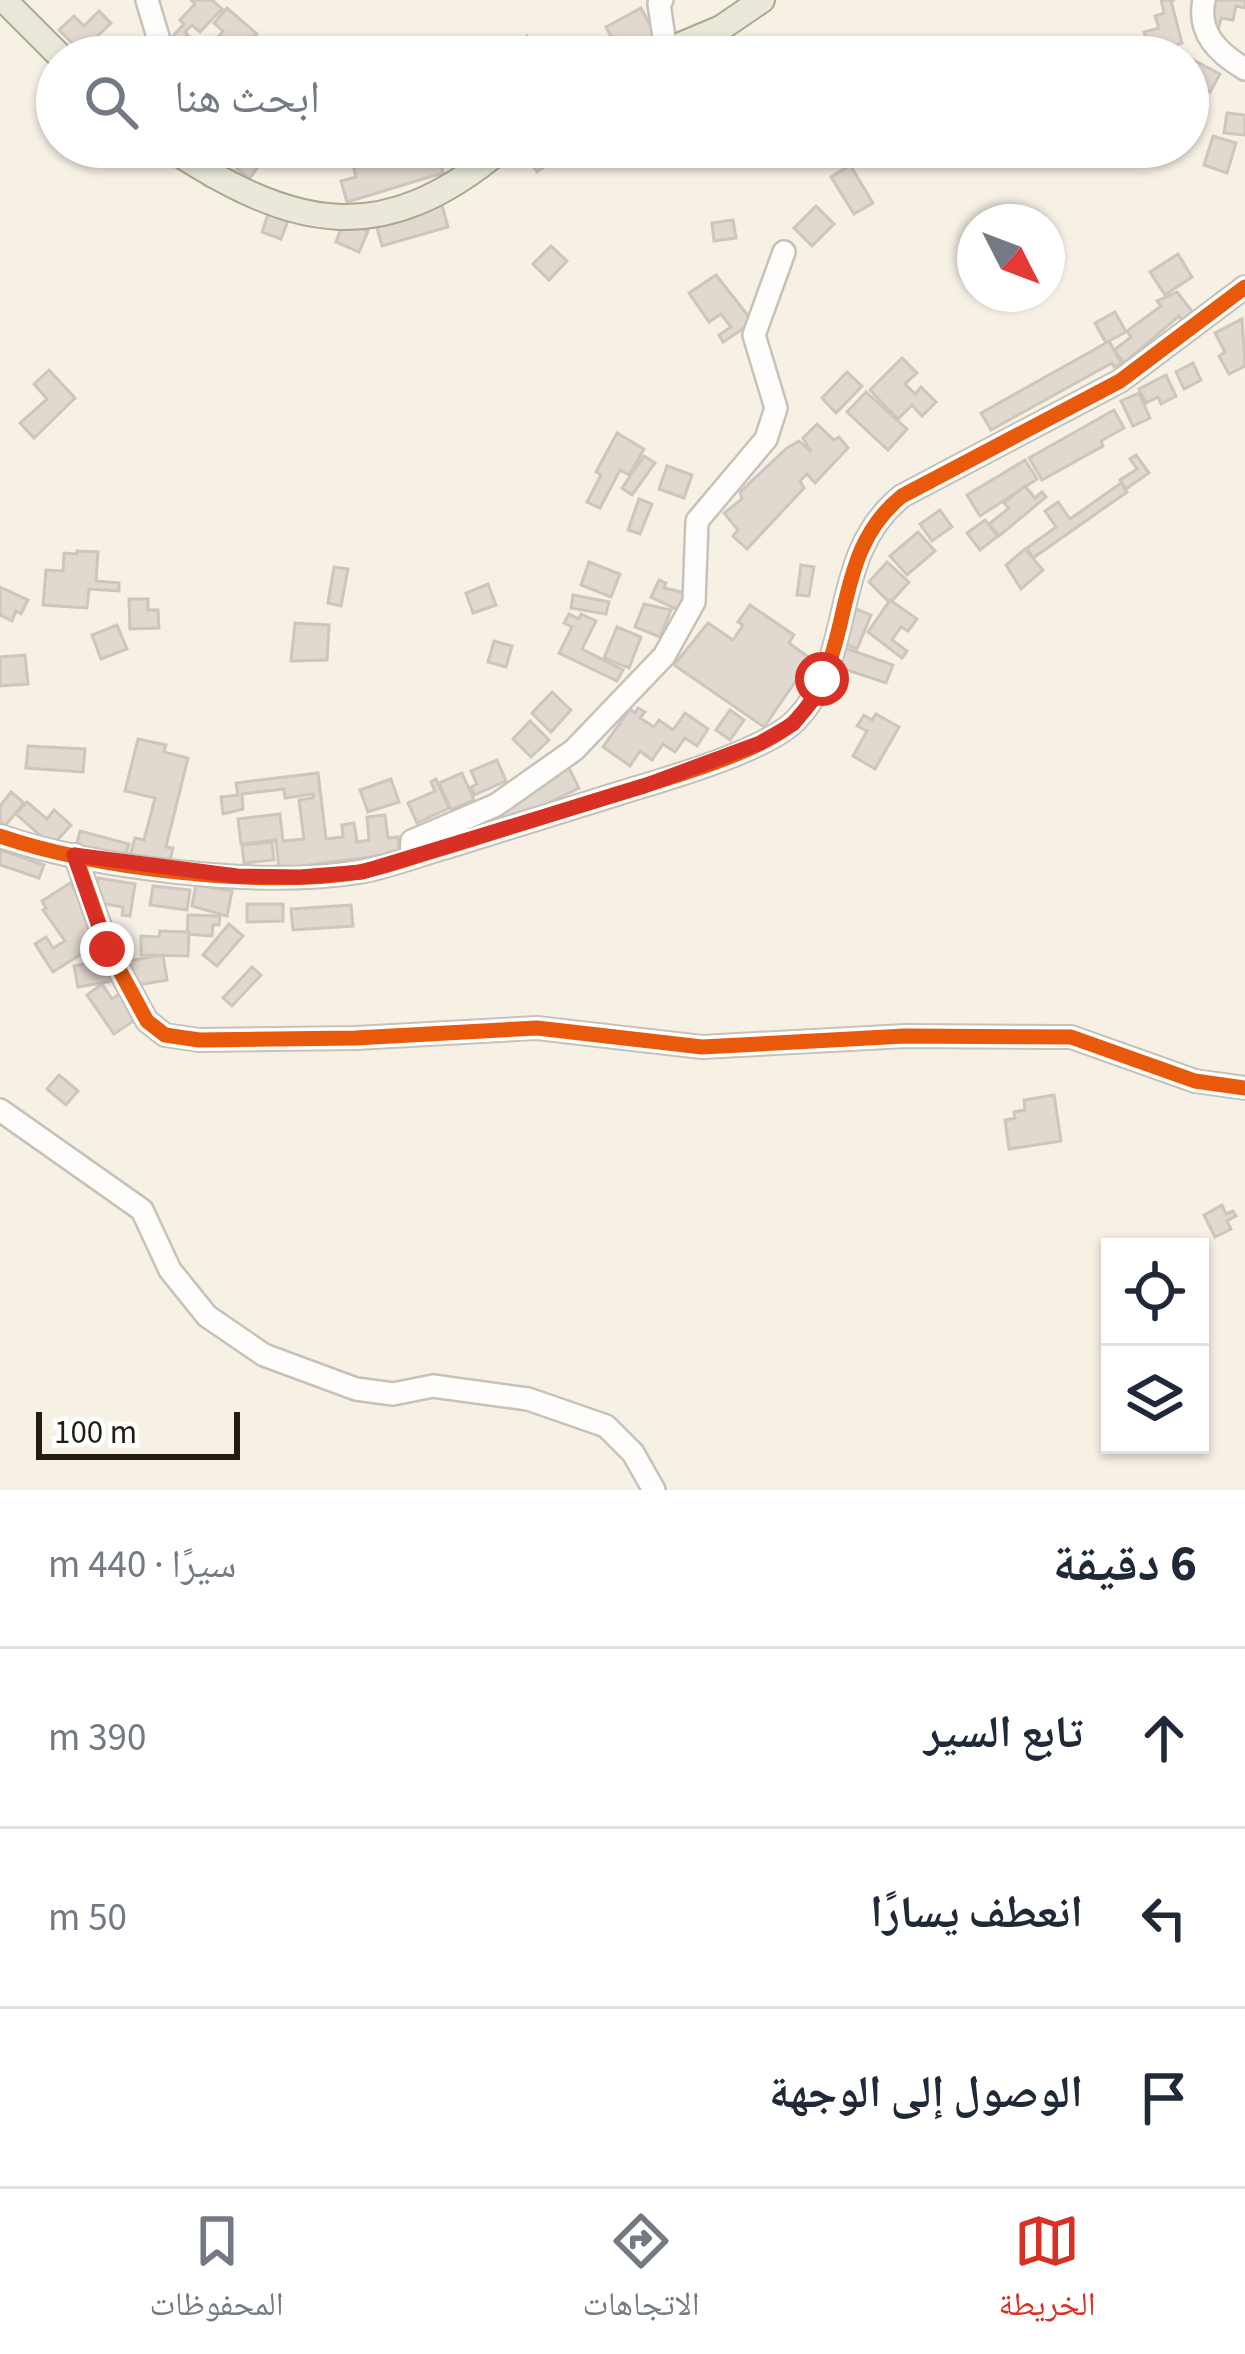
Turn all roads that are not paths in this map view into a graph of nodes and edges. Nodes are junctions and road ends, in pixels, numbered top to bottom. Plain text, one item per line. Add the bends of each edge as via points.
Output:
1 (4, 0) edge
2 (146, 0) edge
3 (662, 0) edge
4 (762, 0) edge
5 (1204, 0) edge
6 (41, 36) edge
7 (157, 36) edge
8 (659, 36) edge
9 (702, 36) edge
10 (1208, 36) edge
11 (1209, 39) edge
12 (1245, 69) edge
13 (200, 168) edge
14 (209, 168) edge
15 (474, 168) edge
16 (212, 176) junction
17 (784, 252) dead end
18 (1245, 287) edge
19 (0, 836) edge
20 (74, 855) junction
21 (411, 857) junction
22 (1245, 1088) edge
23 (0, 1110) edge
24 (653, 1490) edge

1 - 6 main road
2 - 7 street
3 - 8 street
4 - 9 main road
5 - 10 street
11 - 12 street
13 - 16 main road
14 - 16 street
15 - 16 main road via 434,196 338,218 276,207
17 - 21 street via 754,335 776,408 766,439 697,521 694,602 664,656 574,750 496,805 412,842
18 - 21 street via 1120,381 882,512 851,569 822,679 793,724 644,786
19 - 20 street
20 - 21 street via 300,877 362,872
20 - 22 street via 107,949 147,1022 165,1034 356,1038 537,1028 702,1047 1071,1037 1195,1081
23 - 24 street via 142,1210 170,1270 206,1316 264,1354 356,1389 393,1394 433,1386 528,1399 606,1426

